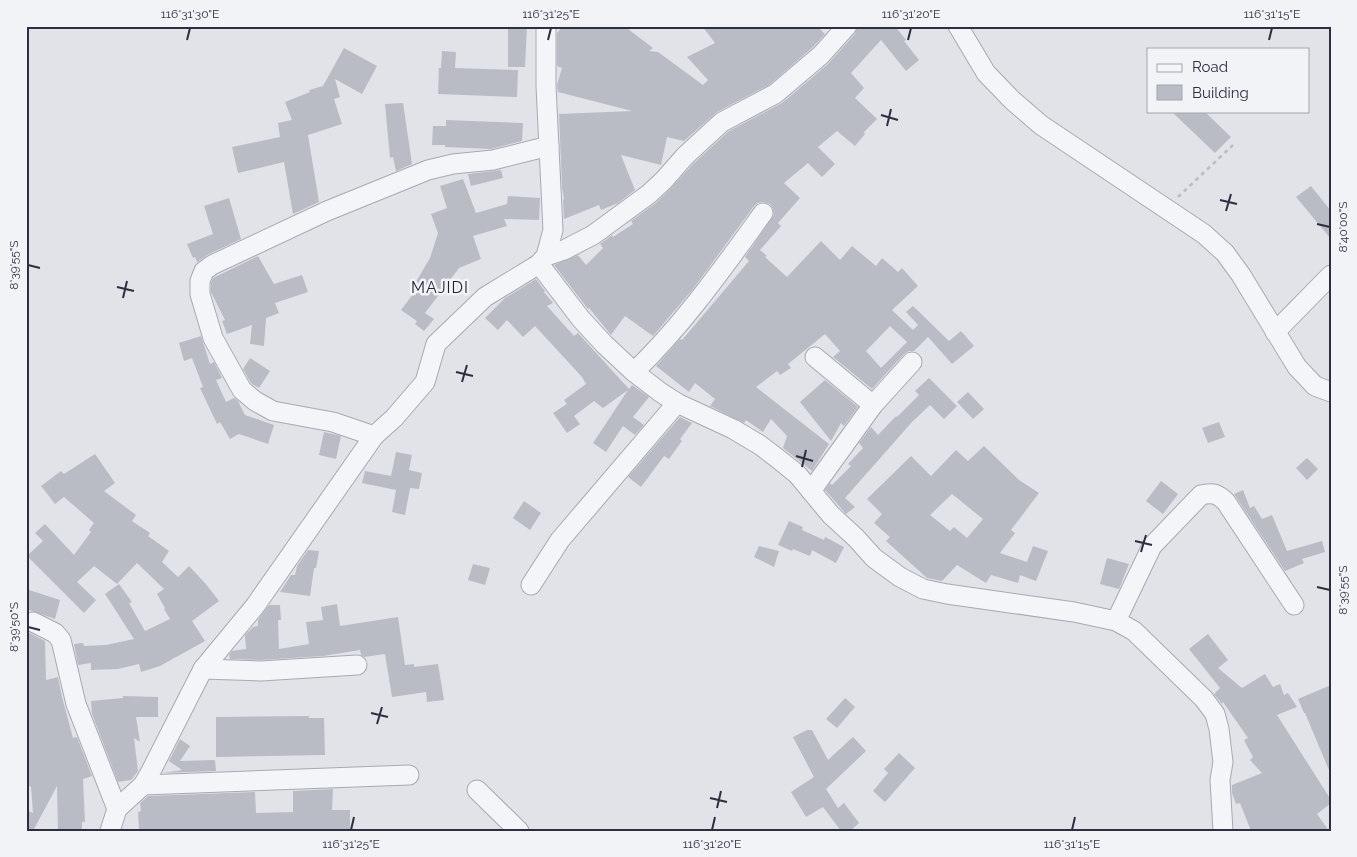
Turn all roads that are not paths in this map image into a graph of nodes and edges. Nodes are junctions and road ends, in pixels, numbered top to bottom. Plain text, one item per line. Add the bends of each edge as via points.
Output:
1 (546, 26) edge
2 (847, 26) edge
3 (958, 26) edge
4 (549, 146) junction
5 (763, 213) dead end
6 (542, 260) junction
7 (1331, 275) edge
8 (1275, 332) junction
9 (815, 358) dead end
10 (912, 362) dead end
11 (634, 372) junction
12 (1331, 392) edge
13 (677, 403) junction
14 (873, 406) junction
15 (374, 436) junction
16 (811, 491) junction
17 (532, 585) dead end
18 (1294, 605) dead end
19 (1116, 621) junction
20 (33, 622) dead end
21 (357, 665) dead end
22 (203, 669) junction
23 (409, 775) dead end
24 (143, 785) junction
25 (477, 790) dead end
26 (117, 809) junction
27 (110, 831) edge
28 (519, 831) edge
29 (1223, 831) edge

1 - 4 street
2 - 6 street via 821,55 775,94 722,122 649,194 593,234
3 - 8 street via 986,73 1041,125 1204,234 1225,253 1242,275
4 - 6 street via 553,230
4 - 15 street via 493,160 428,170 327,211 204,271 200,294 213,338 242,390 273,410 333,422
5 - 11 street via 658,349
6 - 11 street via 581,319
6 - 15 street via 485,297 436,344 425,382
7 - 8 street
8 - 12 street via 1297,367 1315,386
9 - 14 street
10 - 14 street
11 - 13 street
13 - 16 street via 760,445 797,474
13 - 17 street via 560,540
14 - 16 street
15 - 22 street via 255,606
16 - 19 street via 874,558 923,589
18 - 19 street via 1226,502 1220,495 1210,492 1201,495 1152,546
19 - 29 street via 1145,640 1215,714 1223,762 1220,780
20 - 26 street via 55,633 61,640 76,704
21 - 22 street via 261,671
22 - 24 street
23 - 24 street
24 - 26 street
25 - 28 street
26 - 27 street

